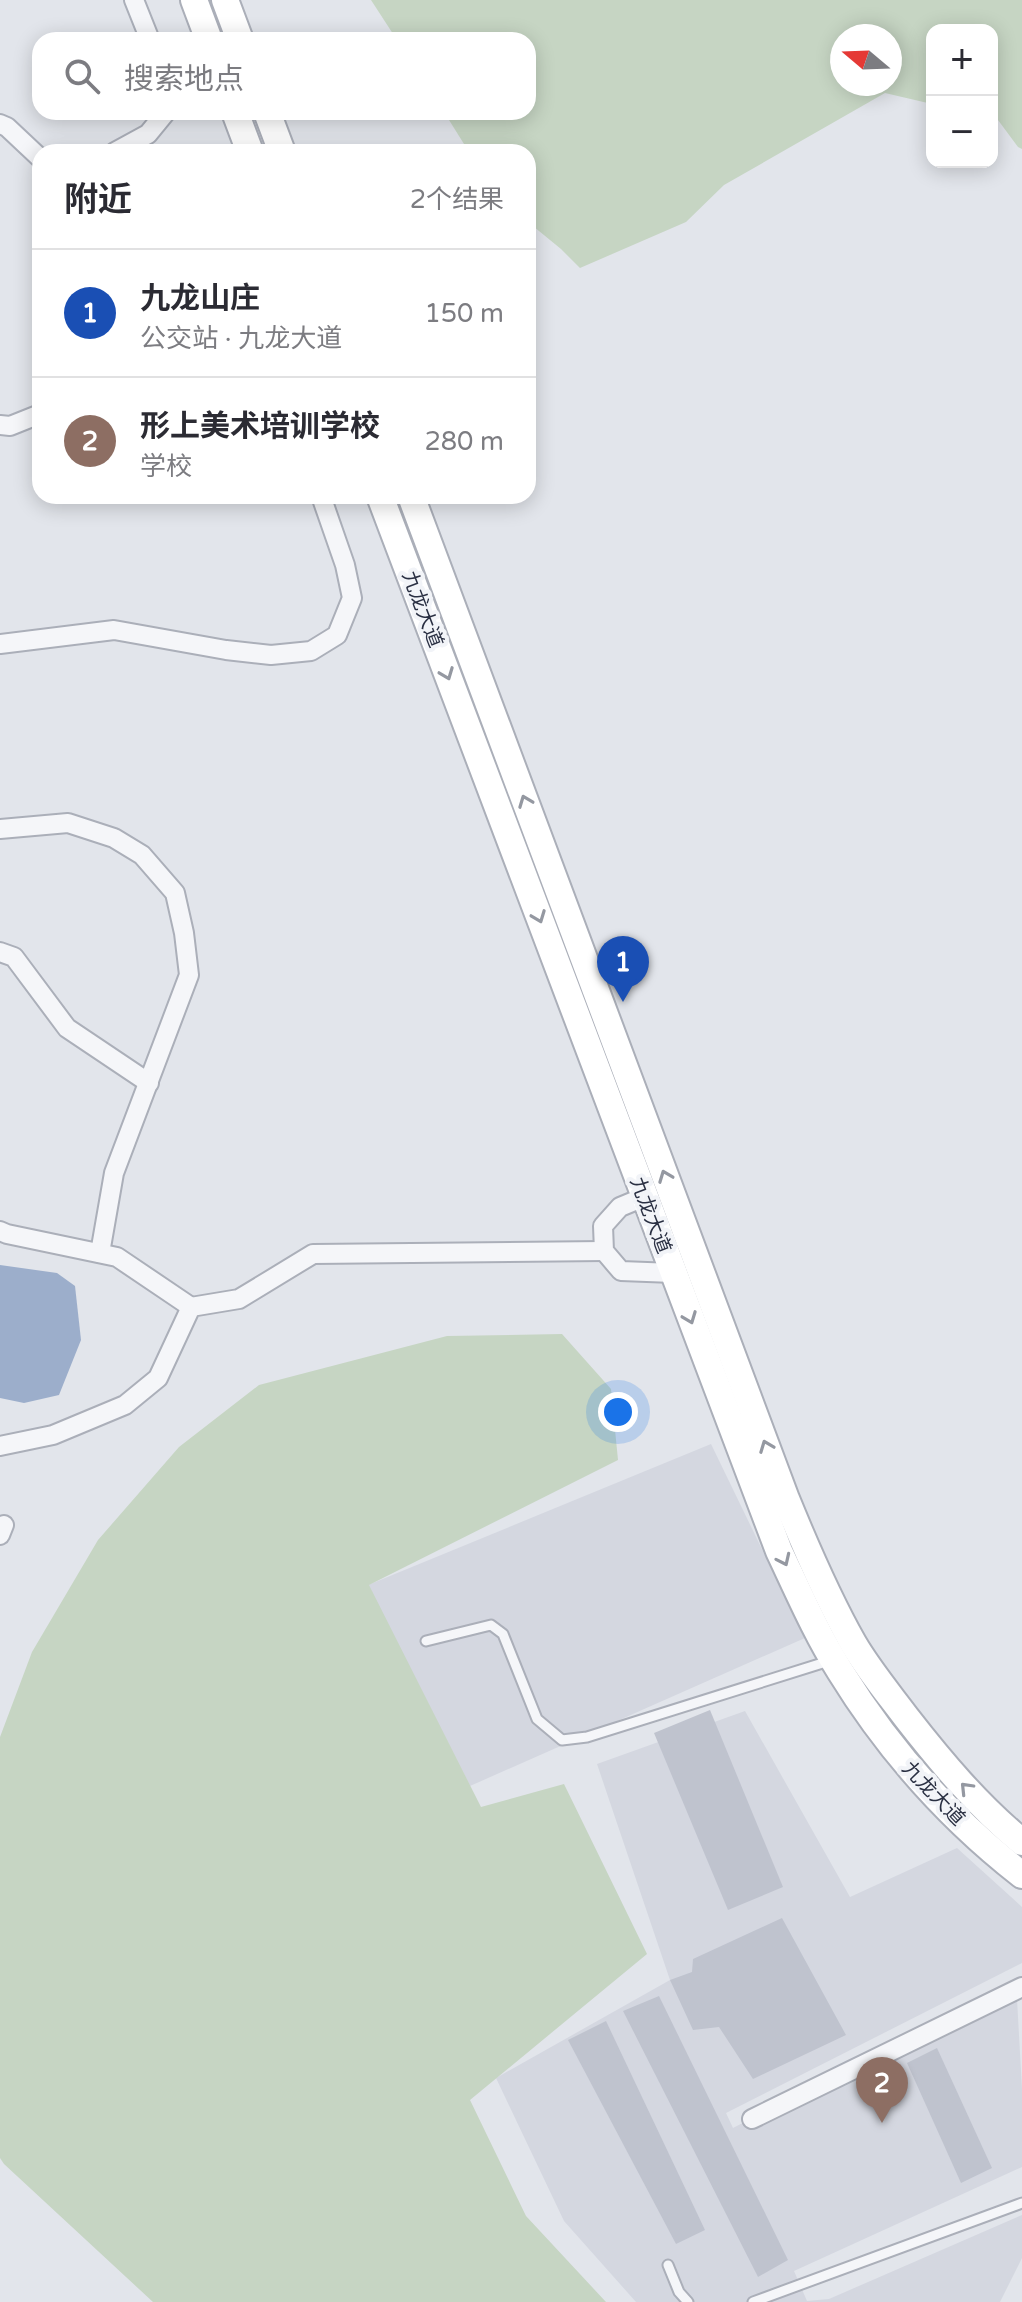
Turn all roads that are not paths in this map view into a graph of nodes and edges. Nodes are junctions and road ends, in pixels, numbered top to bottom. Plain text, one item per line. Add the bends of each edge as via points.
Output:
1 (134, 0) edge
2 (194, 0) edge
3 (225, 0) edge
4 (147, 32) edge
5 (206, 32) edge
6 (237, 32) edge
7 (159, 120) edge
8 (238, 120) edge
9 (270, 120) edge
10 (0, 124) edge
11 (130, 144) edge
12 (247, 144) edge
13 (279, 144) edge
14 (32, 150) edge
15 (32, 417) edge
16 (0, 425) edge
17 (324, 504) edge
18 (383, 504) edge
19 (414, 504) edge
20 (0, 644) edge
21 (0, 829) edge
22 (0, 952) edge
23 (149, 1083) junction
24 (644, 1197) junction
25 (681, 1218) junction
26 (656, 1228) junction
27 (0, 1231) edge
28 (604, 1251) junction
29 (100, 1253) junction
30 (673, 1273) junction
31 (191, 1307) junction
32 (0, 1446) edge
33 (426, 1641) dead end
34 (833, 1659) junction
35 (1022, 1842) edge
36 (1022, 1875) edge
37 (1022, 1987) edge
38 (752, 2119) dead end
39 (1022, 2203) edge
40 (668, 2265) dead end
41 (688, 2302) edge
42 (753, 2302) edge

1 - 4 street
2 - 5 main road
3 - 6 main road
7 - 11 street
8 - 12 main road
9 - 13 main road
10 - 14 street
15 - 16 street
17 - 20 street via 352,598 337,635 311,651 271,655 114,630
18 -> 24 main road, 九龙大道
25 -> 19 main road, 九龙大道
21 - 23 street via 68,823 114,838 142,855 175,893 189,975
22 - 23 street via 14,957 67,1028
23 - 29 street via 114,1173
24 - 26 main road, 九龙大道
24 - 28 street via 620,1207 603,1226
25 - 26 main road
35 -> 25 main road, 九龙大道 via 938,1757 853,1644 786,1499
26 - 30 main road, 九龙大道
27 - 29 street
28 - 30 street via 621,1271
28 - 31 street via 313,1254 239,1299
29 - 31 street via 117,1257
30 -> 34 main road, 九龙大道 via 779,1551
31 - 32 street via 158,1378 125,1405 53,1435
33 - 34 lane via 491,1625 503,1634 537,1719 562,1740 587,1737
34 - 36 main road, 九龙大道 via 897,1754
37 - 38 street
39 - 42 lane
40 - 41 lane

